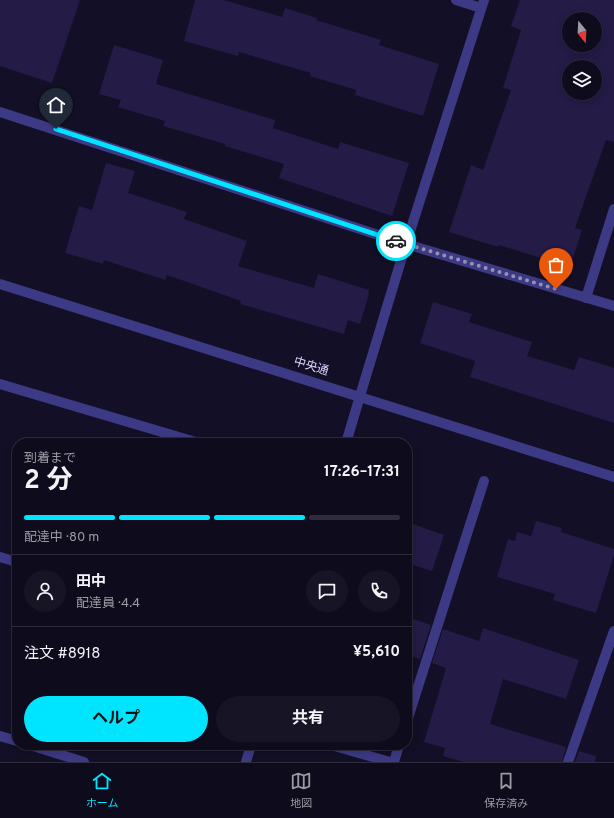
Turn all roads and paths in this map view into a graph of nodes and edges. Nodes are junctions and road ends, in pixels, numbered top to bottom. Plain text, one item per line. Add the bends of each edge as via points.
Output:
1 (456, 0) edge
2 (483, 4) edge
3 (0, 112) edge
4 (614, 209) edge
5 (406, 244) junction
6 (0, 284) edge
7 (586, 298) junction
8 (614, 306) edge
9 (0, 384) edge
10 (360, 396) junction
11 (181, 438) edge
12 (347, 438) edge
13 (614, 477) edge
14 (484, 481) dead end
15 (0, 557) edge
16 (12, 561) edge
17 (614, 631) edge
18 (412, 706) edge
19 (0, 736) edge
20 (12, 740) edge
21 (46, 750) edge
22 (250, 750) edge
23 (349, 750) edge
24 (398, 750) edge
25 (84, 762) edge
26 (246, 762) edge
27 (390, 762) edge
28 (394, 762) edge
29 (568, 762) edge

1 - 2 street
2 - 5 street
3 - 5 street
4 - 7 street
5 - 7 street
5 - 10 street
6 - 10 street, 中央通
7 - 8 street
9 - 11 street
10 - 12 street
10 - 13 street, 中央通
14 - 18 street
15 - 16 street
17 - 29 street
19 - 20 street
21 - 25 street
22 - 26 street
23 - 27 street
24 - 28 street

